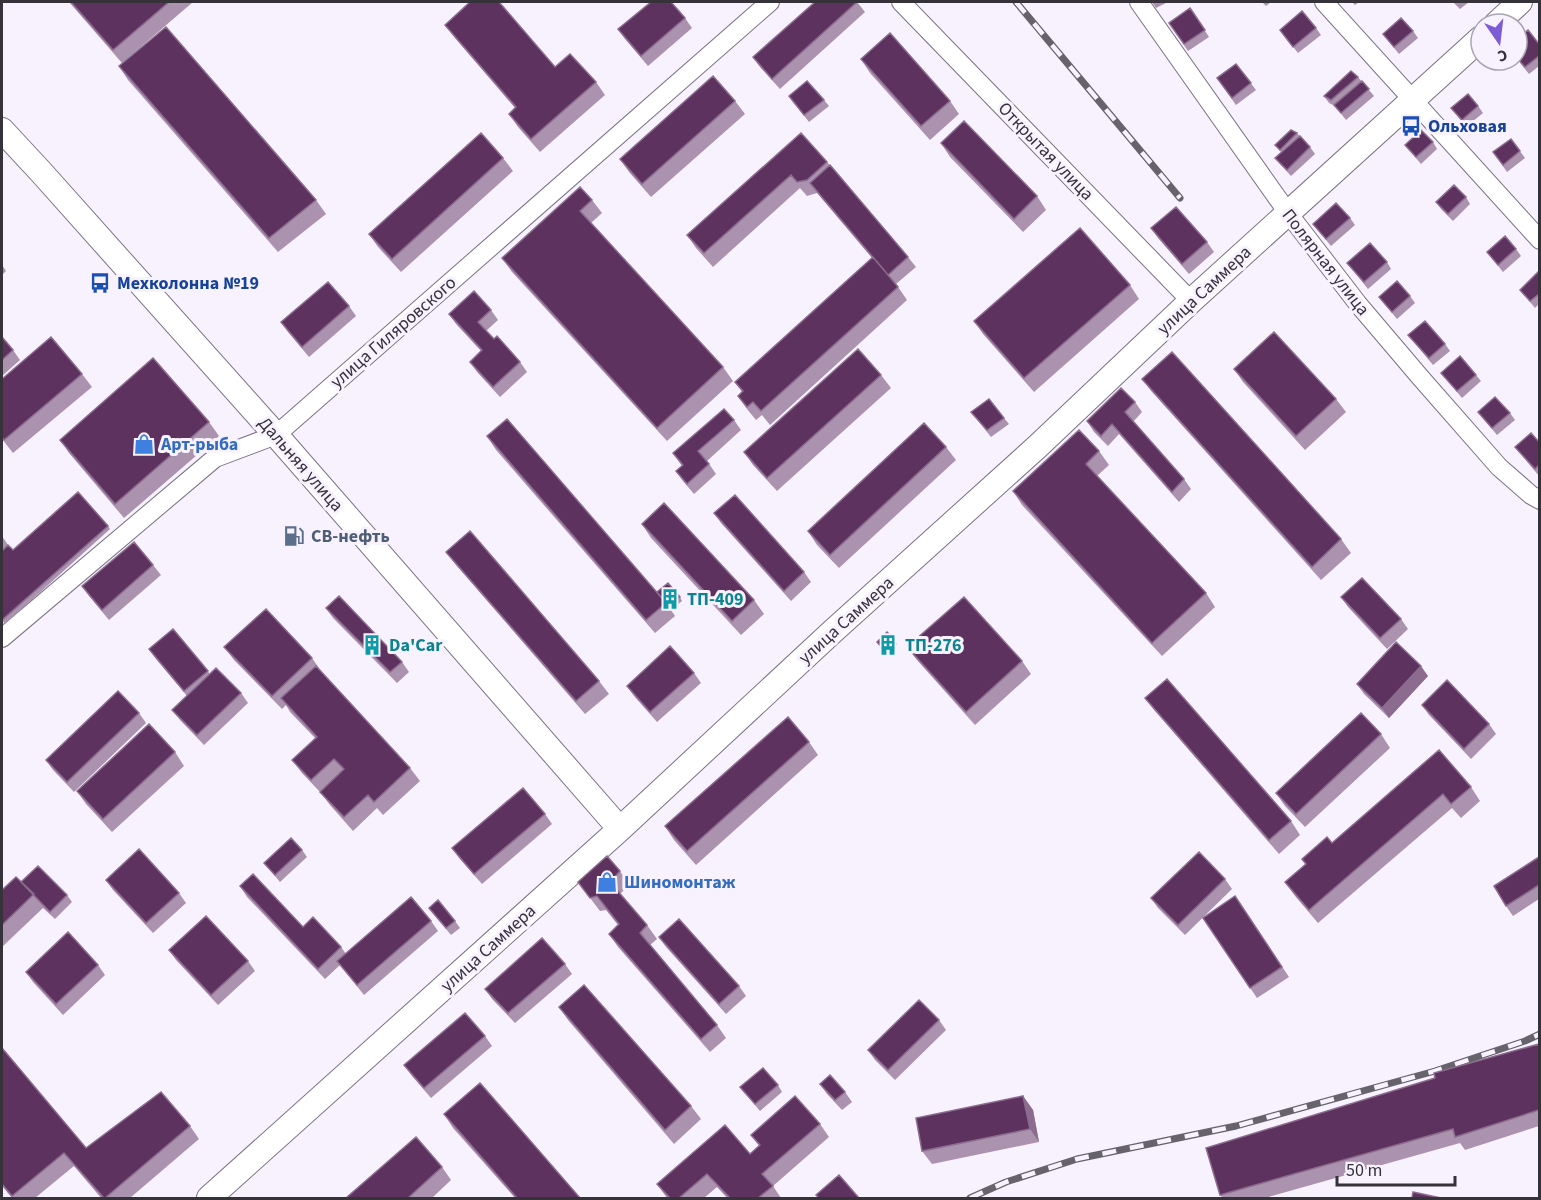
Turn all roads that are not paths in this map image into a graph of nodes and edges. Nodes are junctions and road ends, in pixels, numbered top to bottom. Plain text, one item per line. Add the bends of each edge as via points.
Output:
1 (770, 2) edge
2 (901, 2) edge
3 (1139, 2) edge
4 (1324, 2) edge
5 (1521, 2) edge
6 (1510, 12) edge
7 (1469, 49) edge
8 (1412, 100) junction
9 (2, 130) edge
10 (1288, 213) junction
11 (1539, 240) edge
12 (1191, 301) junction
13 (276, 435) junction
14 (1539, 500) edge
15 (2, 638) edge
16 (620, 829) junction
17 (209, 1198) edge

1 - 13 street, улица Гиляровского
2 - 12 street, Открытая улица
3 - 10 street, Полярная улица
4 - 8 street
5 - 6 street
7 - 8 street, улица Саммера
8 - 10 street, улица Саммера
8 - 11 street
9 - 13 street, Дальняя улица
10 - 12 street, улица Саммера
10 - 14 street, Полярная улица via 1358,304 1473,438
12 - 16 street, улица Саммера
13 - 15 street, улица Гиляровского via 215,458
13 - 16 street, Дальняя улица
16 - 17 street, улица Саммера

